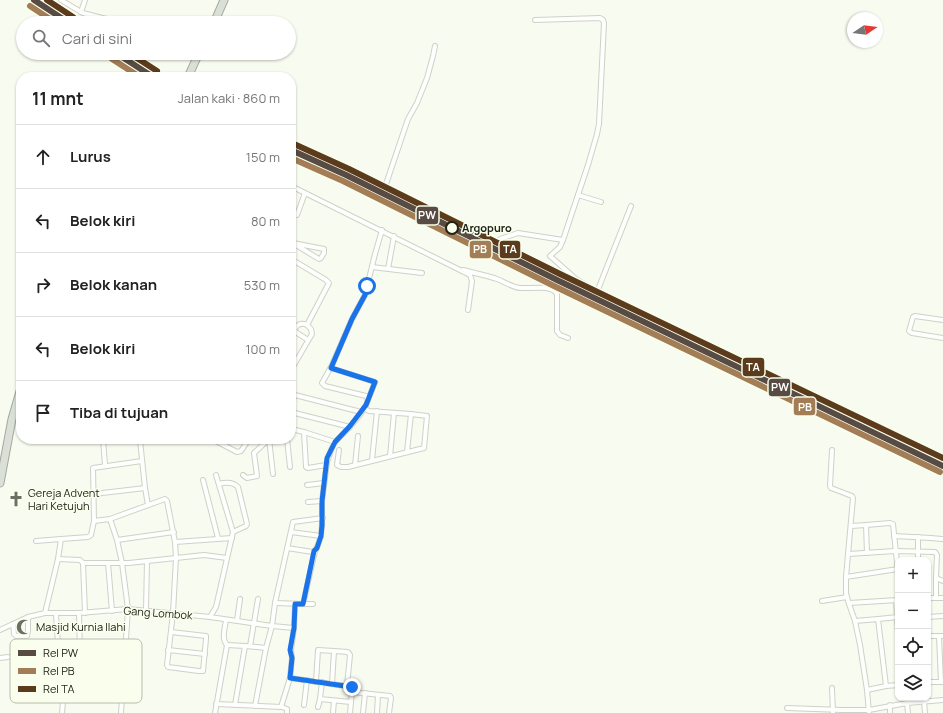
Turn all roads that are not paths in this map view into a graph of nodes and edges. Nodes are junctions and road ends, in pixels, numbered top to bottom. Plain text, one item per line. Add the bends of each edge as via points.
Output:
1 (61, 0) edge
2 (85, 0) edge
3 (224, 0) edge
4 (81, 12) junction
5 (95, 16) edge
6 (217, 16) edge
7 (535, 20) dead end
8 (435, 46) dead end
9 (196, 60) edge
10 (190, 72) edge
11 (386, 184) dead end
12 (296, 190) edge
13 (305, 193) junction
14 (578, 195) junction
15 (601, 202) dead end
16 (631, 206) dead end
17 (297, 215) dead end
18 (382, 230) junction
19 (394, 236) junction
20 (500, 239) dead end
21 (563, 240) junction
22 (296, 244) edge
23 (296, 245) edge
24 (296, 262) edge
25 (372, 267) junction
26 (455, 267) junction
27 (388, 269) junction
28 (422, 272) dead end
29 (597, 292) junction
30 (468, 310) dead end
31 (943, 320) edge
32 (307, 325) junction
33 (296, 326) edge
34 (659, 326) dead end
35 (296, 332) edge
36 (568, 338) dead end
37 (943, 338) edge
38 (308, 340) junction
39 (296, 361) edge
40 (331, 368) junction
41 (296, 394) edge
42 (368, 400) junction
43 (16, 407) edge
44 (362, 410) junction
45 (377, 412) junction
46 (296, 413) edge
47 (394, 413) junction
48 (411, 414) junction
49 (350, 427) junction
50 (296, 430) edge
51 (304, 432) junction
52 (358, 436) dead end
53 (335, 442) junction
54 (103, 444) edge
55 (140, 444) edge
56 (222, 444) edge
57 (246, 444) edge
58 (264, 444) edge
59 (270, 444) edge
60 (288, 444) edge
61 (339, 450) dead end
62 (832, 450) dead end
63 (407, 452) junction
64 (390, 456) junction
65 (372, 460) junction
66 (142, 461) junction
67 (326, 465) junction
68 (355, 465) junction
69 (105, 466) junction
70 (290, 467) dead end
71 (273, 474) dead end
72 (216, 475) dead end
73 (243, 475) dead end
74 (202, 480) dead end
75 (0, 483) edge
76 (324, 483) junction
77 (219, 484) junction
78 (307, 485) dead end
79 (145, 488) junction
80 (94, 494) junction
81 (322, 501) junction
82 (308, 502) dead end
83 (148, 505) junction
84 (110, 518) junction
85 (322, 518) junction
86 (94, 521) junction
87 (866, 525) junction
88 (851, 526) junction
89 (174, 532) junction
90 (232, 532) junction
91 (291, 532) junction
92 (321, 536) junction
93 (894, 536) junction
94 (918, 537) junction
95 (218, 538) junction
96 (232, 538) junction
97 (61, 539) junction
98 (942, 539) dead end
99 (117, 540) junction
100 (36, 541) dead end
101 (175, 542) junction
102 (287, 548) junction
103 (314, 551) junction
104 (895, 551) junction
105 (917, 551) junction
106 (867, 553) junction
107 (848, 554) junction
108 (896, 557) edge
109 (918, 557) edge
110 (176, 558) junction
111 (226, 558) junction
112 (58, 559) junction
113 (148, 561) junction
114 (84, 563) junction
115 (108, 563) junction
116 (122, 563) junction
117 (895, 570) edge
118 (846, 577) junction
119 (936, 578) junction
120 (943, 582) edge
121 (847, 597) junction
122 (931, 598) edge
123 (936, 598) junction
124 (943, 598) edge
125 (240, 599) dead end
126 (258, 599) dead end
127 (895, 600) edge
128 (822, 601) dead end
129 (276, 603) junction
130 (849, 603) junction
131 (295, 604) junction
132 (303, 604) junction
133 (313, 604) dead end
134 (216, 607) junction
135 (128, 609) junction
136 (112, 610) junction
137 (146, 610) junction
138 (45, 613) junction
139 (79, 613) junction
140 (85, 613) junction
141 (173, 613) junction
142 (56, 614) junction
143 (943, 616) edge
144 (28, 617) junction
145 (210, 617) junction
146 (895, 617) edge
147 (931, 617) edge
148 (218, 618) junction
149 (878, 618) junction
150 (226, 620) junction
151 (237, 621) junction
152 (855, 621) junction
153 (254, 623) junction
154 (13, 624) junction
155 (272, 626) junction
156 (294, 628) junction
157 (0, 630) edge
158 (171, 632) junction
159 (941, 636) edge
160 (58, 639) edge
161 (80, 639) edge
162 (126, 639) edge
163 (227, 645) junction
164 (247, 646) junction
165 (266, 648) junction
166 (168, 650) junction
167 (334, 651) junction
168 (205, 654) junction
169 (8, 657) dead end
170 (0, 658) edge
171 (290, 678) junction
172 (304, 680) junction
173 (316, 682) junction
174 (322, 682) junction
175 (931, 682) edge
176 (942, 682) edge
177 (332, 684) junction
178 (895, 685) edge
179 (348, 686) junction
180 (886, 686) junction
181 (832, 688) dead end
182 (867, 690) junction
183 (352, 692) junction
184 (365, 693) junction
185 (378, 695) junction
186 (320, 699) junction
187 (943, 700) edge
188 (334, 701) junction
189 (924, 701) joint
190 (931, 701) edge
191 (351, 702) junction
192 (63, 703) edge
193 (122, 703) edge
194 (907, 703) junction
195 (216, 704) junction
196 (304, 704) dead end
197 (235, 705) junction
198 (255, 706) junction
199 (890, 706) junction
200 (280, 707) junction
201 (318, 707) dead end
202 (788, 708) dead end
203 (808, 711) edge
204 (832, 711) edge
205 (863, 712) edge
206 (869, 712) edge
207 (62, 713) edge
208 (121, 713) edge
209 (215, 713) edge
210 (287, 713) edge
211 (333, 713) edge
212 (350, 713) edge
213 (363, 713) edge
214 (377, 713) edge
215 (389, 713) edge
216 (890, 713) edge
217 (908, 713) edge
218 (925, 713) edge

1 - 4 street
2 - 4 street
3 - 6 highway
4 - 5 street
7 - 14 street via 603,20 599,124
8 - 11 street via 427,78 408,119
9 - 10 highway
12 - 13 street
13 - 17 street
13 - 18 street
14 - 15 street
14 - 21 street
16 - 29 street
18 - 19 street
18 - 25 street
19 - 26 street
19 - 27 street
20 - 21 street via 518,233
21 - 29 street via 560,247 550,256 576,279
22 - 23 street via 324,250 324,253 319,259
24 - 32 street via 329,283
25 - 27 street
25 - 40 street via 365,295
26 - 30 street via 472,278
26 - 36 street via 520,288 546,288 554,291 557,294 557,331
27 - 28 street
29 - 34 street
31 - 37 street via 915,316 909,331
32 - 33 street via 302,323
32 - 38 street via 312,331
35 - 38 street
38 - 39 street
40 - 42 street via 375,382
40 - 42 street via 323,384 366,396
41 - 44 street
42 - 44 street
43 - 75 highway
44 - 45 street
44 - 49 street
45 - 47 street
45 - 65 street
46 - 49 street
47 - 48 street
47 - 64 street
48 - 63 street
48 - 63 street via 426,415 428,418 424,448
49 - 53 street
50 - 51 street
51 - 53 street
51 - 67 street via 306,467
52 - 68 street
53 - 67 street
54 - 69 street
55 - 66 street
56 - 57 street via 237,452
58 - 73 street via 254,453 256,476 247,478
59 - 71 street
60 - 70 street
61 - 68 street via 338,465
62 - 88 street via 830,486 854,498
63 - 64 street
64 - 65 street
65 - 68 street
66 - 69 street
66 - 79 street
67 - 76 street
69 - 80 street via 93,468
72 - 77 street
74 - 95 street
76 - 78 street
76 - 81 street
77 - 90 street
77 - 90 street via 226,482 238,487 247,524
79 - 80 street
79 - 83 street
80 - 86 street
81 - 82 street
81 - 85 street
83 - 84 street
83 - 89 street via 166,500
84 - 86 street
84 - 99 street
85 - 91 street via 293,522
85 - 92 street
86 - 97 street via 91,535 88,537
87 - 88 street
87 - 93 street via 892,523
87 - 106 street
88 - 107 street
89 - 99 street
89 - 101 street
90 - 96 street
91 - 92 street
91 - 102 street
92 - 103 street
93 - 94 street
93 - 104 street
94 - 98 street
94 - 105 street
95 - 96 street
95 - 101 street
96 - 111 street
97 - 100 street
97 - 112 street
99 - 116 street
101 - 110 street
102 - 103 street
102 - 129 street
103 - 132 street
104 - 105 street
104 - 106 street
104 - 108 street
105 - 109 street
105 - 119 street via 937,553
106 - 107 street
107 - 118 street
110 - 111 street via 204,555
110 - 113 street
110 - 141 street
111 - 134 street
112 - 114 street via 80,560
112 - 138 street
113 - 116 street
113 - 137 street
114 - 115 street
114 - 140 street
115 - 116 street
115 - 136 street
116 - 135 street
117 - 118 street
118 - 121 street
119 - 120 street
119 - 123 street
121 - 128 street
121 - 130 street
122 - 123 street
123 - 124 street
125 - 151 street
126 - 153 street
127 - 130 street
129 - 131 street
129 - 155 street
130 - 152 street
131 - 132 street
131 - 156 street
132 - 133 street
134 - 145 street
134 - 148 street
135 - 136 street, Gang Lombok
135 - 137 street, Gang Lombok
135 - 162 street
136 - 140 street, Gang Lombok
137 - 141 street, Gang Lombok
138 - 142 street, Gang Lombok
138 - 144 street, Gang Lombok
139 - 140 street, Gang Lombok
139 - 142 street, Gang Lombok
139 - 161 street
141 - 145 street, Gang Lombok
141 - 158 street
142 - 160 street
143 - 147 street
144 - 154 street, Gang Lombok
144 - 154 street via 27,636 16,636
145 - 148 street, Gang Lombok
146 - 149 street
148 - 150 street, Gang Lombok
149 - 152 street
149 - 180 street
150 - 151 street, Gang Lombok
150 - 163 street via 223,638
151 - 153 street, Gang Lombok
152 - 182 street
153 - 155 street, Gang Lombok
153 - 164 street
154 - 157 street, Gang Lombok
155 - 156 street, Gang Lombok
155 - 165 street
156 - 171 street via 290,650
158 - 166 street
158 - 168 street via 206,636
159 - 176 street
163 - 164 street
163 - 195 street
164 - 165 street
164 - 197 street
165 - 198 street
166 - 168 street
166 - 168 street via 167,667 199,671 203,671
167 - 173 street via 318,650
167 - 177 street
167 - 179 street via 350,654
169 - 170 street
171 - 172 street
171 - 200 street
172 - 173 street
172 - 196 street
173 - 174 street
174 - 177 street
174 - 186 street
175 - 176 street
177 - 179 street
178 - 180 street
179 - 183 street via 352,687
180 - 182 street
181 - 204 street
182 - 206 street
183 - 184 street
183 - 191 street
184 - 185 street
184 - 213 street
185 - 214 street
185 - 215 street via 391,697
186 - 188 street
186 - 201 street
187 - 190 street
188 - 191 street
188 - 211 street
189 - 194 street
189 - 218 street
191 - 212 street
192 - 207 street
193 - 208 street
194 - 199 street
194 - 217 street
195 - 197 street
195 - 209 street
197 - 198 street
198 - 200 street
199 - 206 street
199 - 216 street
200 - 210 street via 287,709
202 - 203 street
203 - 204 street
204 - 205 street
205 - 206 street

